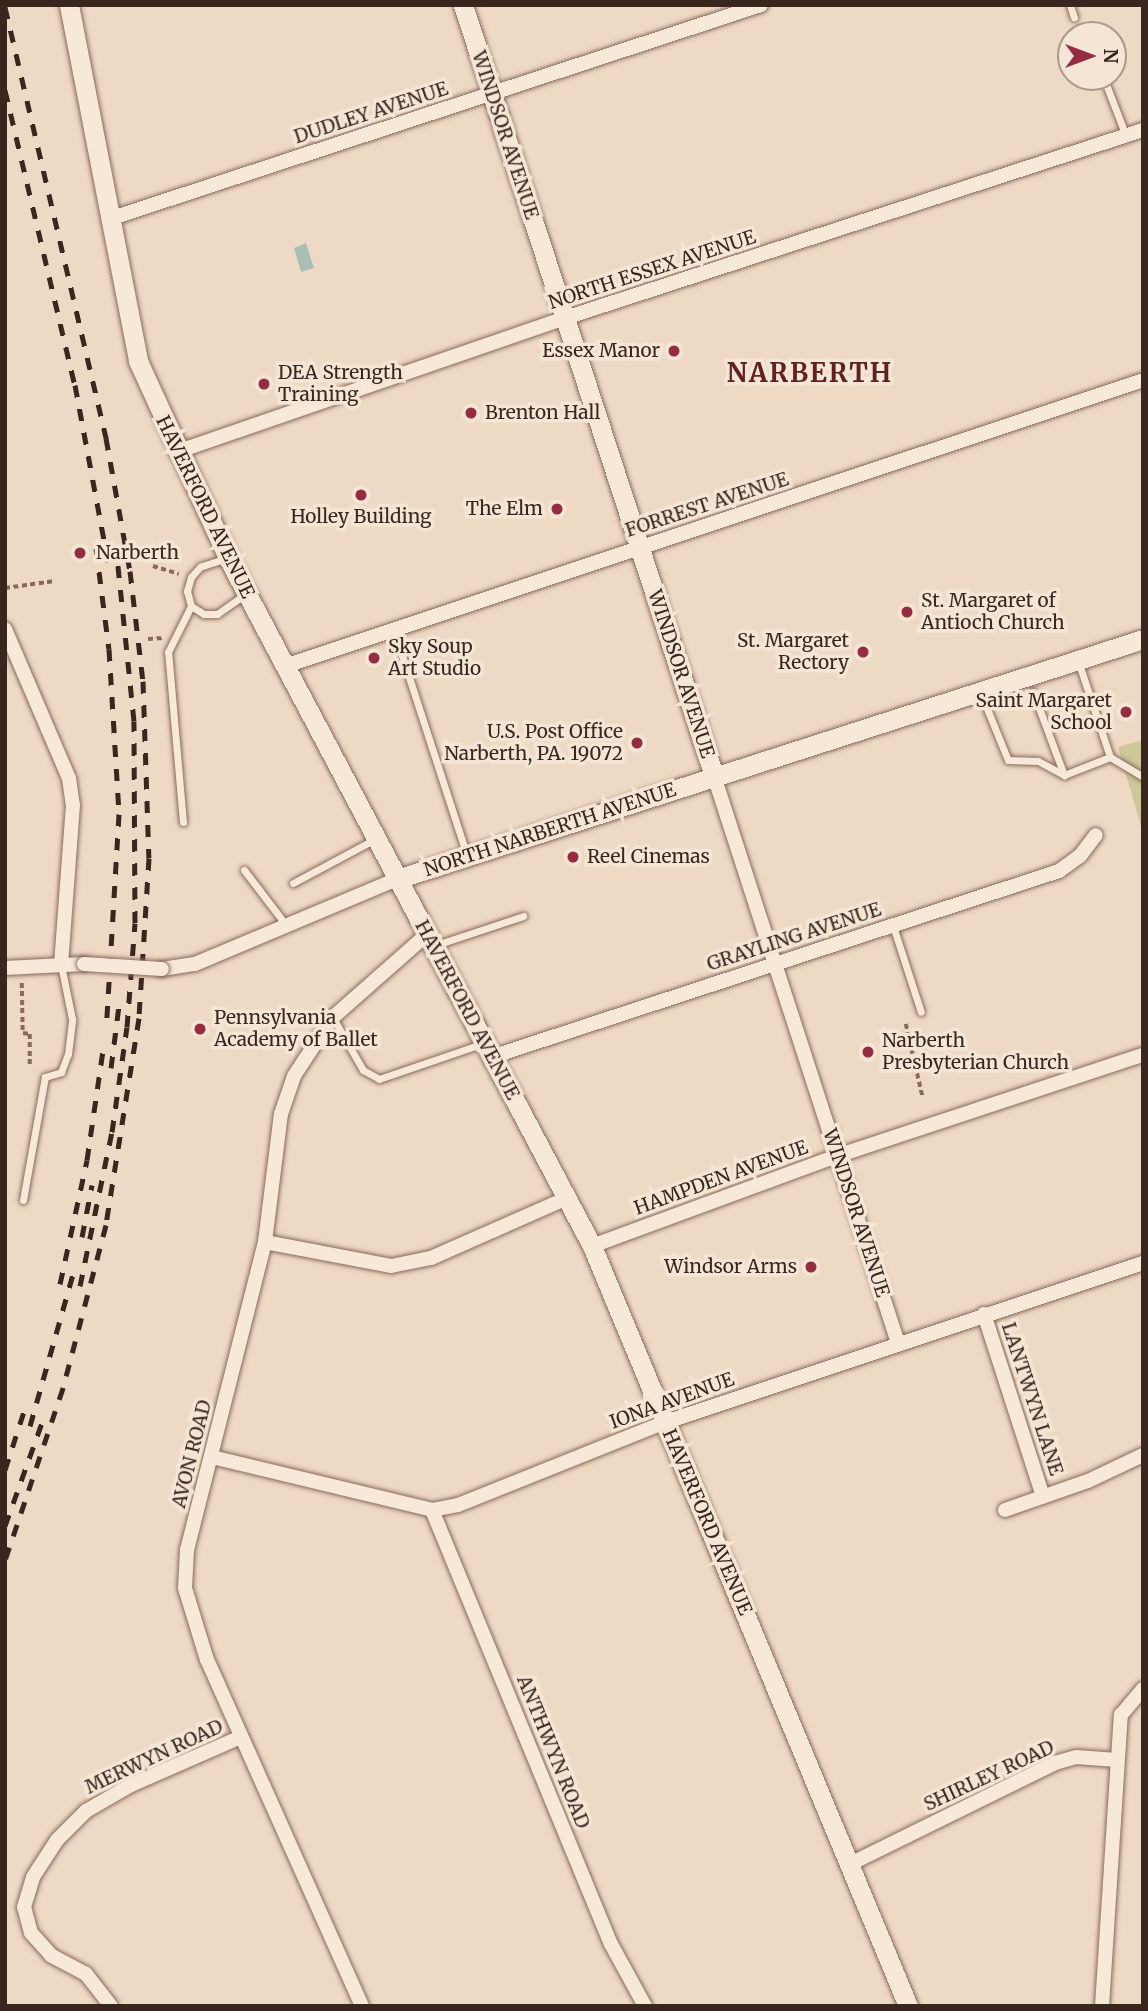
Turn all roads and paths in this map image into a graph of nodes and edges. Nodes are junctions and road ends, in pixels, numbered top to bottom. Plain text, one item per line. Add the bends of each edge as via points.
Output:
1 (69, 5) edge
2 (463, 5) edge
3 (761, 5) edge
4 (1070, 5) edge
5 (1074, 17) dead end
6 (1109, 91) edge
7 (492, 94) junction
8 (1143, 130) edge
9 (1126, 136) junction
10 (112, 218) junction
11 (565, 318) junction
12 (1143, 380) edge
13 (176, 452) junction
14 (639, 547) junction
15 (228, 558) junction
16 (153, 566) dead end
17 (191, 577) junction
18 (55, 581) dead end
19 (5, 588) edge
20 (247, 593) junction
21 (191, 606) junction
22 (393, 627) junction
23 (5, 629) edge
24 (148, 639) dead end
25 (156, 639) dead end
26 (1143, 639) edge
27 (1077, 658) junction
28 (285, 667) junction
29 (980, 690) junction
30 (1033, 692) dead end
31 (1110, 757) junction
32 (1064, 775) junction
33 (714, 776) junction
34 (1143, 777) edge
35 (183, 822) dead end
36 (1096, 835) dead end
37 (375, 838) junction
38 (467, 857) junction
39 (244, 870) dead end
40 (397, 879) junction
41 (293, 883) dead end
42 (523, 916) dead end
43 (893, 925) junction
44 (286, 926) junction
45 (429, 941) junction
46 (777, 963) junction
47 (61, 965) junction
48 (21, 967) junction
49 (5, 968) edge
50 (921, 1012) dead end
51 (332, 1018) junction
52 (906, 1024) dead end
53 (487, 1050) junction
54 (1143, 1055) edge
55 (30, 1066) dead end
56 (923, 1098) dead end
57 (837, 1156) junction
58 (569, 1197) junction
59 (23, 1200) dead end
60 (265, 1242) junction
61 (592, 1246) junction
62 (1143, 1263) edge
63 (984, 1314) junction
64 (898, 1343) junction
65 (666, 1422) junction
66 (1143, 1455) edge
67 (212, 1457) junction
68 (1043, 1497) junction
69 (432, 1510) junction
70 (1005, 1510) dead end
71 (1143, 1689) edge
72 (241, 1737) junction
73 (1117, 1760) junction
74 (850, 1864) junction
75 (111, 2006) edge
76 (362, 2006) edge
77 (645, 2006) edge
78 (908, 2006) edge
79 (1102, 2006) edge

1 - 10 street, HAVERFORD AVENUE
2 - 7 street, WINDSOR AVENUE
3 - 7 street, DUDLEY AVENUE
4 - 5 lane
6 - 9 lane
7 - 10 street, DUDLEY AVENUE
7 - 11 street, WINDSOR AVENUE
8 - 9 street, NORTH ESSEX AVENUE
9 - 11 street, NORTH ESSEX AVENUE
10 - 13 street, HAVERFORD AVENUE via 138,361
11 - 13 street, NORTH ESSEX AVENUE
11 - 14 street, WINDSOR AVENUE
12 - 14 street, FORREST AVENUE
13 - 15 street, HAVERFORD AVENUE
14 - 22 street, FORREST AVENUE
14 - 33 street, WINDSOR AVENUE
15 - 17 lane via 200,567
15 - 20 street, HAVERFORD AVENUE
16 - 17 path
17 - 21 lane via 187,591
18 - 19 path
20 - 21 lane via 217,614 204,614
20 - 28 street, HAVERFORD AVENUE
21 - 35 lane via 168,652
22 - 28 street, FORREST AVENUE
22 - 38 lane
23 - 47 street via 69,778 73,805
24 - 25 path
26 - 27 street, NORTH NARBERTH AVENUE
27 - 29 street, NORTH NARBERTH AVENUE
27 - 31 lane
28 - 37 street, HAVERFORD AVENUE
29 - 32 lane via 1008,760 1038,761
29 - 33 street, NORTH NARBERTH AVENUE
30 - 32 lane
31 - 32 lane
31 - 34 lane
33 - 38 street, NORTH NARBERTH AVENUE
33 - 46 street, WINDSOR AVENUE
36 - 43 street, GRAYLING AVENUE via 1080,856 1059,871
37 - 40 street, HAVERFORD AVENUE
37 - 41 lane
38 - 40 street, NORTH NARBERTH AVENUE
39 - 44 lane
40 - 44 street, NORTH NARBERTH AVENUE
40 - 45 street, HAVERFORD AVENUE
42 - 45 lane
43 - 46 street, GRAYLING AVENUE
43 - 50 lane
44 - 47 street, NORTH NARBERTH AVENUE, bridge via 195,964 162,969
45 - 51 street, AVON ROAD
45 - 53 street, HAVERFORD AVENUE
46 - 53 street, GRAYLING AVENUE
46 - 57 street, WINDSOR AVENUE
47 - 48 street, NORTH NARBERTH AVENUE
47 - 59 lane via 72,1019 68,1054 61,1072 45,1077
48 - 49 street, NORTH NARBERTH AVENUE
48 - 55 path via 23,1033 30,1034
51 - 53 lane via 363,1070 379,1079
51 - 60 street, AVON ROAD via 294,1076 281,1115
52 - 56 path
53 - 58 street, HAVERFORD AVENUE
54 - 57 street, HAMPDEN AVENUE
57 - 61 street, HAMPDEN AVENUE
57 - 64 street, WINDSOR AVENUE
58 - 60 street via 432,1258 391,1266
58 - 61 street, HAVERFORD AVENUE
60 - 67 street, AVON ROAD
61 - 65 street, HAVERFORD AVENUE
62 - 63 street, IONA AVENUE
63 - 64 street, IONA AVENUE
63 - 68 street, LANTWYN LANE
64 - 65 street, IONA AVENUE
65 - 69 street, IONA AVENUE via 458,1505
65 - 74 street, HAVERFORD AVENUE
66 - 68 street, LANTWYN LANE
67 - 69 street, IONA AVENUE
67 - 72 street, AVON ROAD via 187,1550 185,1588 193,1626
68 - 70 street, LANTWYN LANE
69 - 77 street, ANTHWYN ROAD via 611,1944
71 - 73 street via 1121,1716
72 - 75 street, MERWYN ROAD via 131,1785 86,1811 57,1840 33,1877 24,1907 31,1933 51,1955 86,1974
72 - 76 street, AVON ROAD
73 - 74 street, SHIRLEY ROAD via 1076,1757 1055,1763
73 - 79 street
74 - 78 street, HAVERFORD AVENUE

